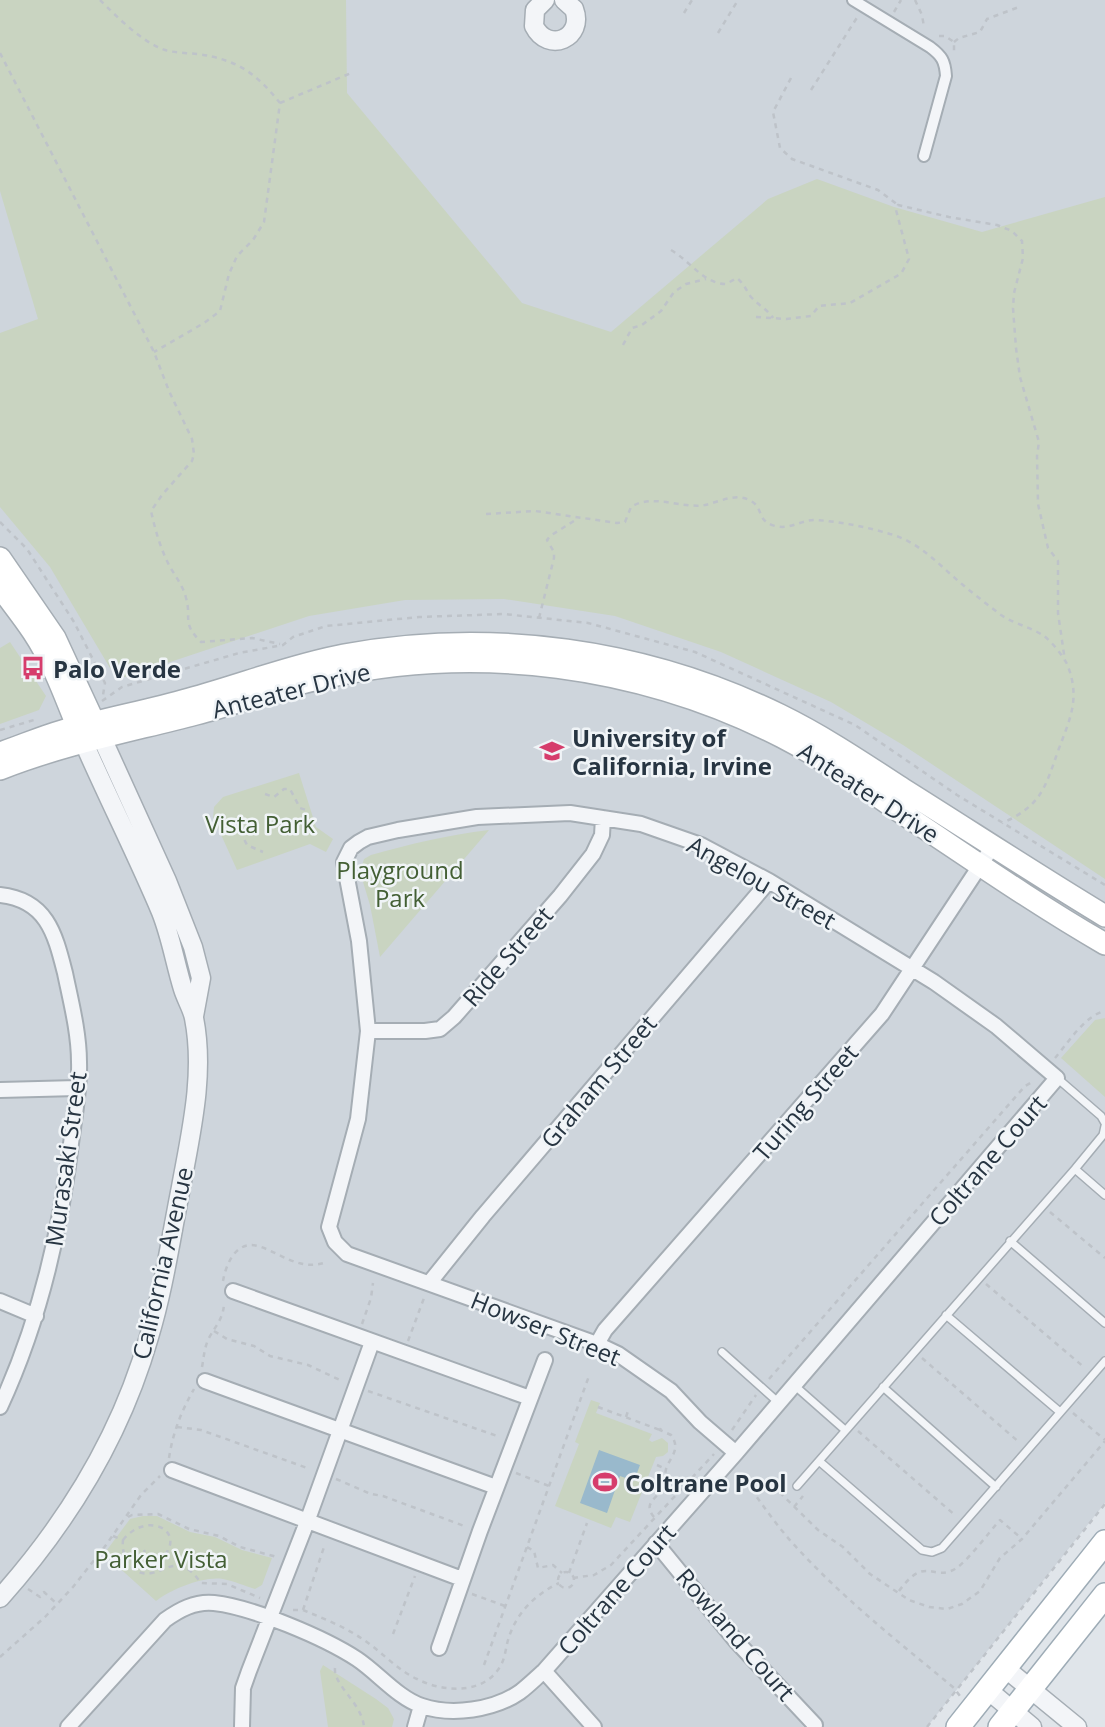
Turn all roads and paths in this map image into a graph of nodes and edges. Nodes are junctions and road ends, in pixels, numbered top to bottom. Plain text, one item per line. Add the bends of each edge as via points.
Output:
1 (100, 0) edge
2 (545, 0) edge
3 (566, 0) edge
4 (692, 0) edge
5 (738, 0) edge
6 (853, 0) edge
7 (915, 0) edge
8 (863, 6) junction
9 (1019, 7) dead end
10 (684, 13) dead end
11 (718, 33) dead end
12 (920, 40) junction
13 (954, 42) dead end
14 (0, 53) edge
15 (351, 73) dead end
16 (791, 78) dead end
17 (811, 90) dead end
18 (279, 103) junction
19 (924, 156) dead end
20 (898, 205) junction
21 (671, 250) dead end
22 (706, 279) junction
23 (756, 317) dead end
24 (773, 318) junction
25 (623, 345) dead end
26 (154, 352) junction
27 (486, 514) dead end
28 (580, 518) junction
29 (0, 522) edge
30 (0, 558) edge
31 (0, 587) edge
32 (539, 618) dead end
33 (283, 645) dead end
34 (1065, 660) junction
35 (40, 720) dead end
36 (92, 726) junction
37 (0, 730) edge
38 (0, 753) edge
39 (0, 769) edge
40 (265, 794) dead end
41 (306, 810) dead end
42 (603, 818) junction
43 (1002, 822) dead end
44 (230, 831) dead end
45 (993, 846) junction
46 (263, 852) dead end
47 (982, 865) junction
48 (769, 881) junction
49 (0, 895) edge
50 (1105, 916) edge
51 (1105, 944) edge
52 (914, 969) junction
53 (1105, 1012) edge
54 (368, 1031) junction
55 (1051, 1074) junction
56 (77, 1088) junction
57 (0, 1090) edge
58 (1105, 1125) edge
59 (1075, 1168) junction
60 (1105, 1195) edge
61 (1042, 1206) junction
62 (1010, 1241) junction
63 (1105, 1258) edge
64 (327, 1262) dead end
65 (978, 1278) junction
66 (430, 1282) junction
67 (373, 1283) dead end
68 (226, 1290) junction
69 (0, 1301) edge
70 (946, 1315) junction
71 (36, 1317) junction
72 (1105, 1323) edge
73 (214, 1331) junction
74 (357, 1337) junction
75 (372, 1342) junction
76 (597, 1344) junction
77 (914, 1351) junction
78 (722, 1352) dead end
79 (404, 1354) junction
80 (545, 1360) dead end
81 (1105, 1361) edge
82 (1093, 1375) junction
83 (589, 1376) dead end
84 (200, 1381) junction
85 (794, 1385) junction
86 (356, 1386) junction
87 (883, 1387) junction
88 (762, 1388) junction
89 (530, 1398) junction
90 (779, 1403) junction
91 (0, 1407) edge
92 (598, 1407) dead end
93 (629, 1408) dead end
94 (1063, 1409) junction
95 (626, 1417) junction
96 (663, 1424) dead end
97 (176, 1427) junction
98 (847, 1427) junction
99 (660, 1430) junction
100 (732, 1430) dead end
101 (341, 1431) junction
102 (1105, 1440) edge
103 (513, 1442) junction
104 (1028, 1449) junction
105 (736, 1453) junction
106 (714, 1454) dead end
107 (819, 1461) junction
108 (657, 1465) dead end
109 (168, 1468) junction
110 (503, 1468) junction
111 (666, 1469) junction
112 (737, 1471) dead end
113 (324, 1475) junction
114 (549, 1486) junction
115 (797, 1486) dead end
116 (496, 1487) junction
117 (996, 1487) junction
118 (1105, 1504) edge
119 (654, 1517) junction
120 (125, 1519) junction
121 (307, 1522) junction
122 (587, 1523) dead end
123 (964, 1523) junction
124 (480, 1531) junction
125 (113, 1536) junction
126 (1022, 1539) dead end
127 (123, 1540) junction
128 (327, 1540) dead end
129 (1105, 1542) edge
130 (656, 1544) junction
131 (527, 1547) junction
132 (144, 1550) dead end
133 (292, 1561) junction
134 (562, 1573) junction
135 (569, 1573) junction
136 (415, 1576) dead end
137 (573, 1578) junction
138 (462, 1579) junction
139 (28, 1589) dead end
140 (899, 1591) dead end
141 (2, 1592) edge
142 (470, 1593) dead end
143 (1105, 1595) edge
144 (260, 1598) dead end
145 (57, 1604) junction
146 (505, 1606) junction
147 (303, 1610) dead end
148 (270, 1618) junction
149 (393, 1634) dead end
150 (439, 1648) dead end
151 (0, 1657) edge
152 (484, 1664) dead end
153 (335, 1668) dead end
154 (1005, 1668) junction
155 (544, 1671) junction
156 (1030, 1689) junction
157 (957, 1690) junction
158 (988, 1690) junction
159 (962, 1698) dead end
160 (421, 1706) junction
161 (1006, 1719) edge
162 (815, 1725) edge
163 (68, 1727) edge
164 (242, 1727) edge
165 (364, 1727) edge
166 (415, 1727) edge
167 (594, 1727) edge
168 (926, 1727) edge
169 (958, 1727) edge
170 (1032, 1727) edge
171 (1077, 1727) edge

1 - 18 path via 124,24 164,50 224,58 250,72
2 - 3 street via 535,10 534,26 544,38 555,41 570,35 576,26 576,15
4 - 10 path
5 - 11 path
6 - 8 street
7 - 12 path via 924,22
8 - 12 street
8 - 17 path
9 - 13 path via 987,19 980,32
12 - 19 street via 942,55 946,76
14 - 26 path
15 - 18 path
16 - 20 path via 773,112 784,153 878,190
18 - 26 path via 264,222 237,256 220,311
20 - 24 path via 908,259 902,272 850,303 819,306 811,316
20 - 34 path via 997,225 1022,241 1014,301 1016,348 1039,442 1038,504 1048,548 1058,561 1058,613
21 - 22 path
22 - 24 path via 726,284 737,278
22 - 25 path via 674,292 661,311 632,328
23 - 24 path
26 - 33 path via 192,439 194,454 151,511 160,544 187,599 191,633 201,642 252,638
27 - 28 path via 535,511
28 - 32 path via 547,540 554,558
28 - 34 path via 625,522 631,507 642,503 695,506 735,498 751,501 761,519 773,526 814,520 891,534 931,555 1004,617 1044,636
29 - 36 path via 27,550 75,622 105,683
30 - 36 main road, California Avenue via 55,638
31 - 36 main road, California Avenue via 33,633 70,704
34 - 43 path via 1075,691 1070,720 1045,789 1021,815
35 - 37 path
36 - 38 main road, Anteater Drive
36 - 39 main road, Anteater Drive
36 - 45 main road, Anteater Drive via 302,665 379,649 475,643 584,652 662,669 781,715
36 - 47 main road, Anteater Drive via 214,709 287,687 399,665 478,661 561,667 654,686 782,737
36 - 141 street, California Avenue via 167,881 201,978 194,1016 198,1069 194,1108 160,1296 130,1393 96,1465 43,1548
40 - 41 path via 274,797 290,789 300,808
42 - 48 street, Angelou Street via 641,824 701,845
42 - 54 street, Ride Street via 593,855 454,1017 440,1029
42 - 54 street, Angelou Street via 570,813 477,817 398,830 351,848 344,862 359,941
44 - 46 path via 240,831 247,845
45 - 47 street, Turing Street
45 - 50 main road, Anteater Drive
47 - 51 main road, Anteater Drive
47 - 52 street, Turing Street
48 - 52 street, Angelou Street
48 - 66 street, Graham Street
49 - 56 street, Murasaki Street via 37,910 57,941 76,1031
52 - 55 street, Angelou Street via 966,1003
52 - 76 street, Turing Street via 882,1014
53 - 55 path via 1088,1021
54 - 66 street, Howser Street via 358,1119 329,1227 347,1254
55 - 58 lane, Angelou Street via 1101,1116
55 - 85 street, Coltrane Court
55 - 88 path via 1025,1086
56 - 57 street
56 - 71 street, Murasaki Street via 66,1184
58 - 59 lane, Angelou Street via 1103,1135
59 - 60 lane
59 - 61 lane, Angelou Street
61 - 62 lane, Angelou Street
61 - 63 path
62 - 65 lane, Angelou Street
62 - 72 lane
64 - 68 path via 306,1265 249,1245 234,1254 224,1274
65 - 70 lane, Angelou Street
65 - 82 path
66 - 76 street, Howser Street
66 - 79 path
67 - 74 path
68 - 73 path via 223,1318
68 - 74 street
69 - 71 street
70 - 77 lane, Angelou Street
70 - 94 lane
71 - 91 street, Murasaki Street
73 - 84 path via 204,1350
73 - 86 path
74 - 75 street
75 - 79 street
75 - 86 street
76 - 105 street, Howser Street via 671,1391
77 - 87 lane, Angelou Street
77 - 104 path
78 - 88 lane
79 - 89 street
80 - 89 street
81 - 82 lane
82 - 94 lane
83 - 114 path
84 - 97 path
84 - 101 street
85 - 90 street, Coltrane Court
85 - 98 lane
86 - 101 street
86 - 103 path
87 - 98 lane, Angelou Street
87 - 117 lane
88 - 90 lane
88 - 100 path
89 - 103 street
90 - 105 street, Coltrane Court
92 - 95 path
93 - 95 path
94 - 102 path
94 - 104 lane
95 - 99 path
96 - 99 path
97 - 109 path
97 - 113 path via 201,1430
98 - 107 lane, Angelou Street
98 - 123 path
99 - 111 path via 671,1435 676,1446
101 - 113 street
101 - 116 street
103 - 110 street
104 - 117 lane
105 - 130 street, Coltrane Court
106 - 119 path
107 - 115 lane, Angelou Street
107 - 123 lane via 922,1550 942,1548
108 - 111 path
109 - 120 path
109 - 121 street
110 - 114 path
110 - 116 street
111 - 119 path via 663,1486 649,1504
112 - 157 path via 767,1513 854,1606
113 - 121 street
113 - 124 path
114 - 131 path
116 - 124 street
117 - 123 lane
118 - 157 path
119 - 137 path via 603,1572
120 - 125 path
120 - 133 path via 158,1514 189,1529
121 - 133 street
121 - 138 street
122 - 135 path
124 - 138 street
125 - 127 path
125 - 145 path
126 - 140 path via 1000,1520 958,1567 945,1573 922,1571 908,1578
127 - 132 path via 137,1526 147,1524 159,1526 170,1537 170,1548 163,1557 151,1559
127 - 144 path via 123,1556 134,1569 147,1574 182,1566 201,1583 227,1584
128 - 147 path
129 - 154 main road
130 - 155 street, Coltrane Court
130 - 162 street, Rowland Court
131 - 134 path via 534,1551 538,1568 554,1565
131 - 146 path
133 - 148 street
134 - 135 path
134 - 137 path via 558,1581 562,1587 572,1586
135 - 137 path
136 - 149 path
138 - 150 street
139 - 145 path via 40,1597 44,1592
142 - 146 path
143 - 156 main road
145 - 151 path
146 - 152 path
148 - 160 street via 356,1659
148 - 163 street via 214,1603 183,1608 165,1620
148 - 164 street via 243,1688
153 - 165 path via 335,1677 359,1709
154 - 156 street
154 - 158 main road
155 - 160 street, Coltrane Court via 496,1704 465,1710
155 - 167 street
156 - 161 main road
156 - 171 street
157 - 159 path
157 - 168 path
158 - 161 street
158 - 169 main road
160 - 166 street
161 - 170 street

